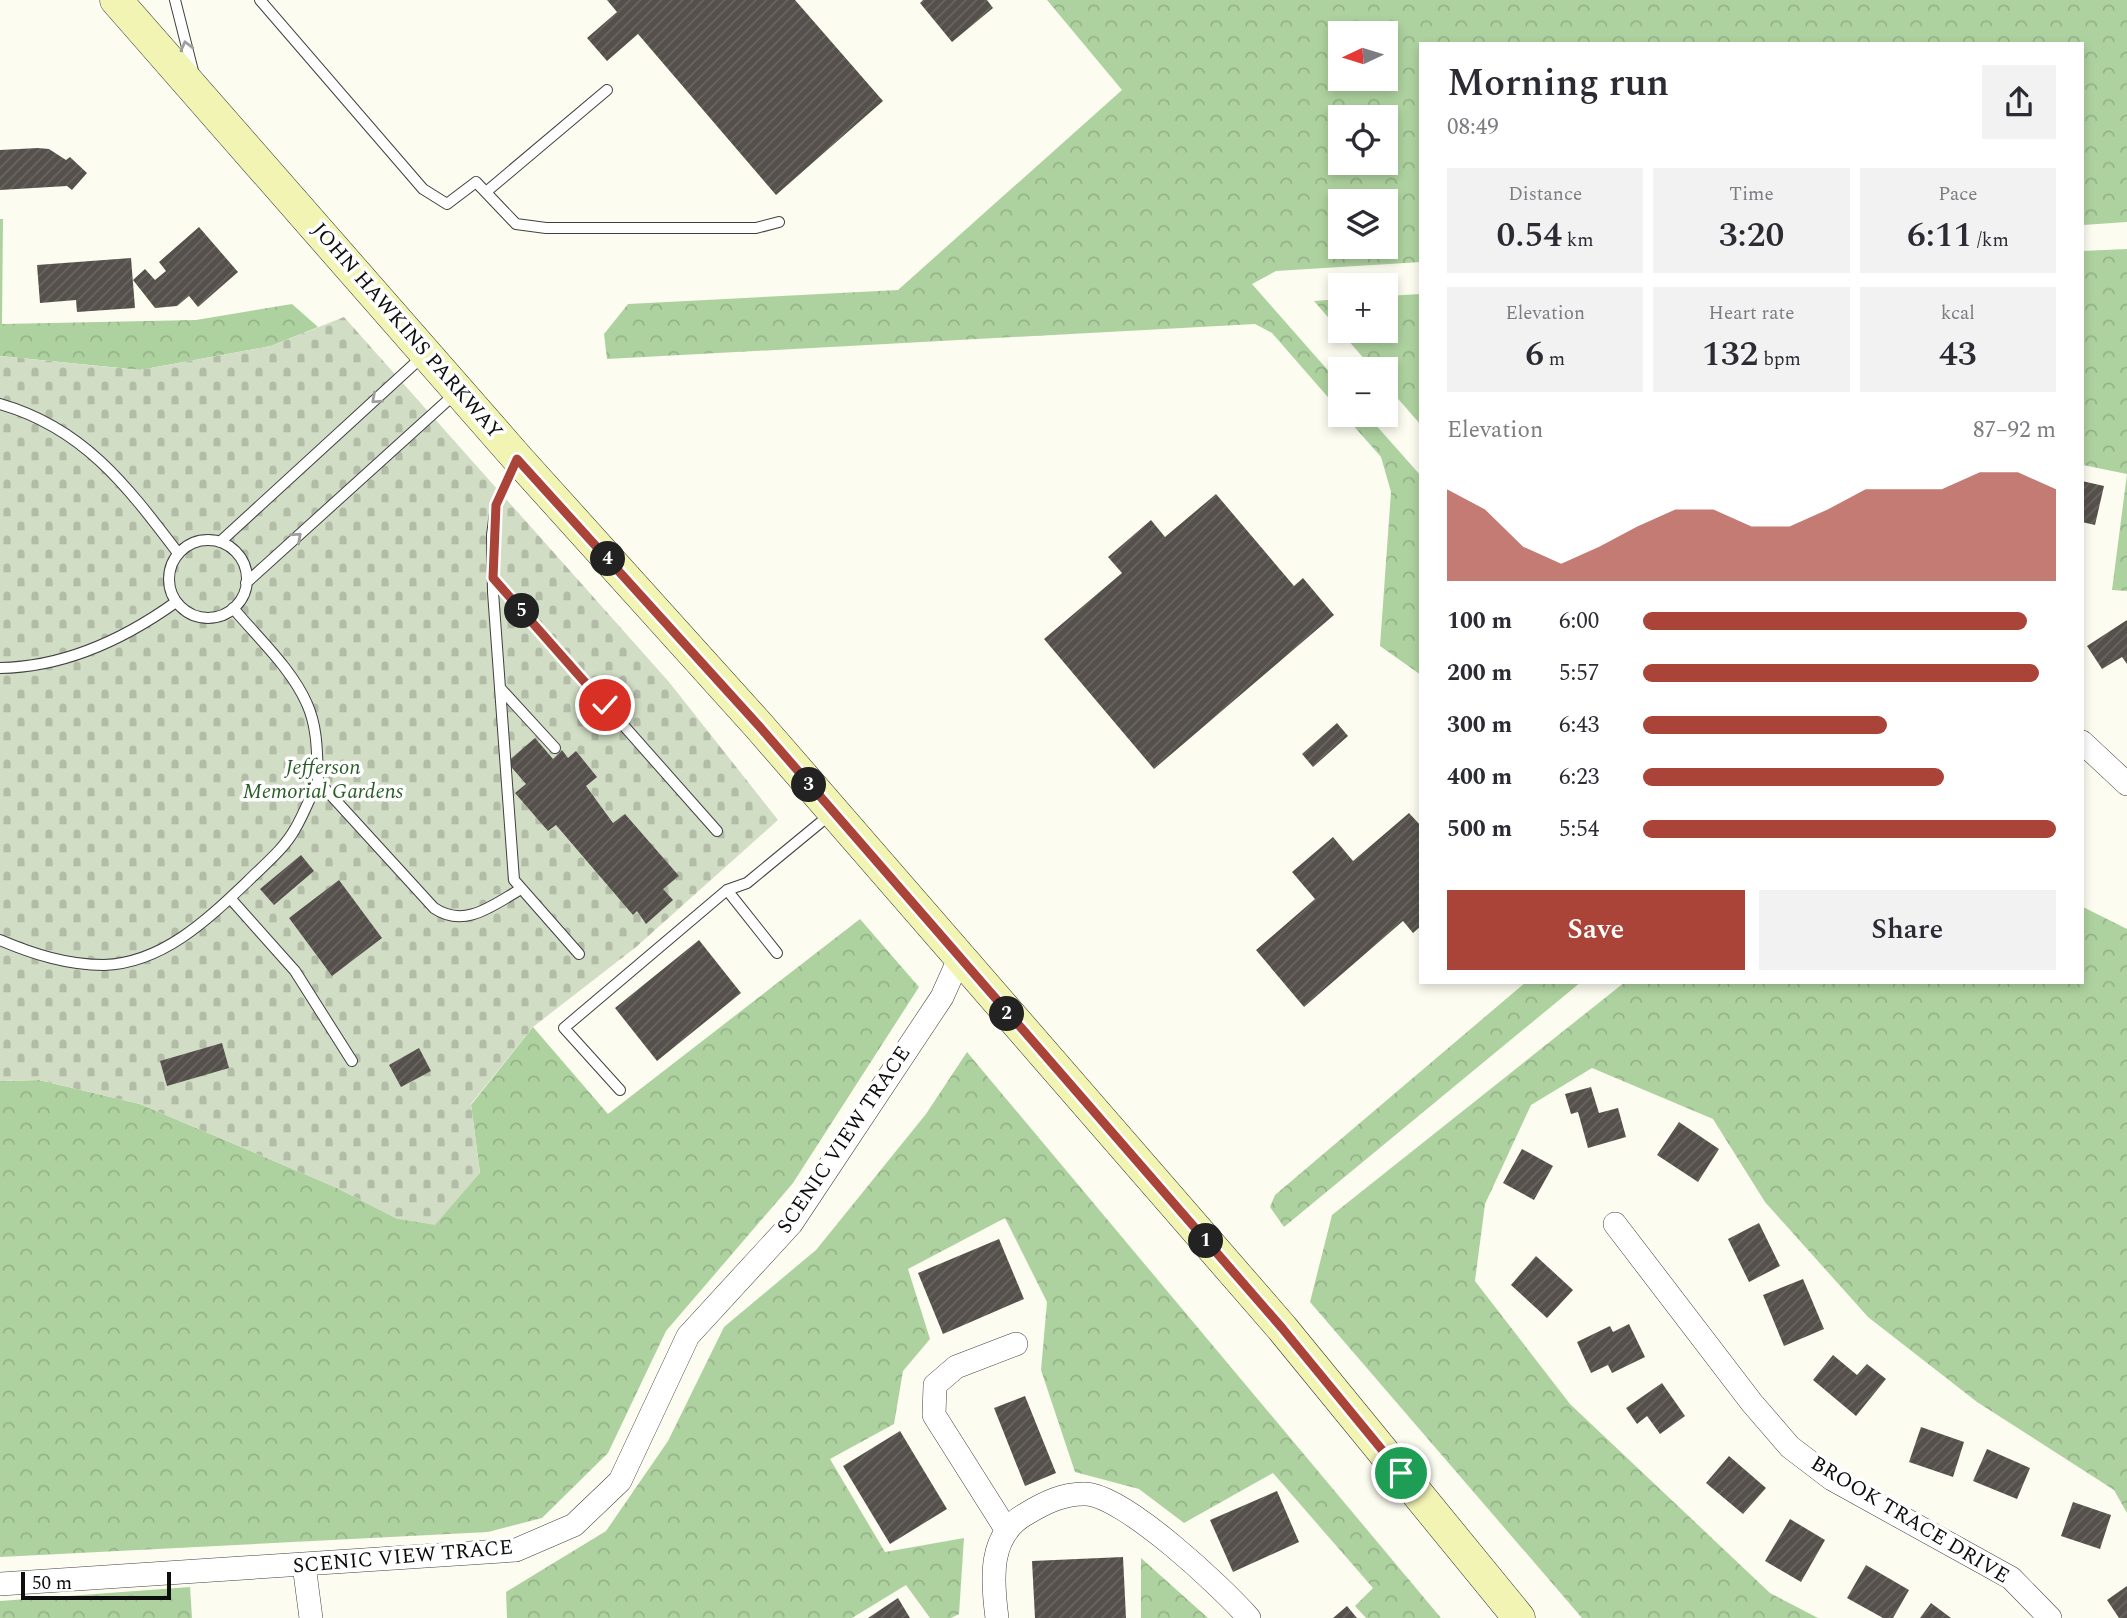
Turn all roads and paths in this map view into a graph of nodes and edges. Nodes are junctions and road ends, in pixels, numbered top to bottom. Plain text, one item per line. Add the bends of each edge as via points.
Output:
1 (116, 0) edge
2 (175, 0) edge
3 (260, 0) edge
4 (607, 90) dead end
5 (198, 91) junction
6 (486, 192) junction
7 (779, 222) dead end
8 (426, 353) junction
9 (460, 390) junction
10 (0, 404) edge
11 (517, 459) junction
12 (220, 542) junction
13 (178, 553) junction
14 (493, 578) junction
15 (246, 583) junction
16 (176, 602) junction
17 (233, 608) junction
18 (0, 668) edge
19 (499, 688) junction
20 (2084, 744) edge
21 (555, 748) dead end
22 (318, 781) junction
23 (2127, 784) edge
24 (832, 813) junction
25 (717, 831) dead end
26 (521, 889) junction
27 (727, 890) junction
28 (230, 898) junction
29 (0, 940) edge
30 (777, 953) dead end
31 (579, 954) dead end
32 (959, 959) junction
33 (352, 1061) dead end
34 (621, 1090) dead end
35 (1615, 1224) dead end
36 (1016, 1344) dead end
37 (1006, 1529) junction
38 (304, 1565) junction
39 (0, 1584) edge
40 (311, 1618) edge
41 (998, 1618) edge
42 (1249, 1618) edge
43 (1519, 1618) edge
44 (2050, 1618) edge

1 - 5 main road, JOHN HAWKINS PARKWAY
5 -> 2 lane
3 - 6 lane via 423,189 447,204 476,181
4 - 6 lane
5 - 8 main road, JOHN HAWKINS PARKWAY
6 - 7 lane via 516,224 546,228 756,228
8 - 9 main road, JOHN HAWKINS PARKWAY
8 -> 12 lane
9 - 11 main road, JOHN HAWKINS PARKWAY
15 -> 9 lane
10 - 13 lane via 56,425 84,445 132,493
11 - 14 lane via 496,505
11 - 24 main road, JOHN HAWKINS PARKWAY
12 - 13 lane via 200,540
12 - 15 lane via 243,561
13 - 16 lane via 169,577
14 - 19 lane
14 - 25 lane
15 - 17 lane
16 - 17 lane via 185,611 209,618
16 - 18 lane via 127,633 63,662
17 - 22 lane via 308,705
19 - 21 lane
19 - 26 lane via 514,880
20 - 23 street
22 - 26 lane via 445,915 472,916
22 - 28 lane via 294,831
24 - 27 lane via 747,883
24 - 32 main road, JOHN HAWKINS PARKWAY
26 - 31 lane
27 - 30 lane
27 - 34 lane via 564,1028
28 - 29 lane via 176,943 115,963 68,962 34,955
28 - 33 lane via 295,971
32 - 38 street, SCENIC VIEW TRACE via 942,997 791,1224 688,1336 620,1481 574,1525 516,1550
32 - 43 main road, JOHN HAWKINS PARKWAY via 1282,1328
35 - 44 street, BROOK TRACE DRIVE via 1790,1447 1832,1479 2011,1578
36 - 37 street via 956,1367 935,1385 934,1416
37 - 41 street via 993,1561
37 - 42 street via 1055,1498 1087,1494 1120,1506
38 - 39 street, SCENIC VIEW TRACE
38 - 40 street

